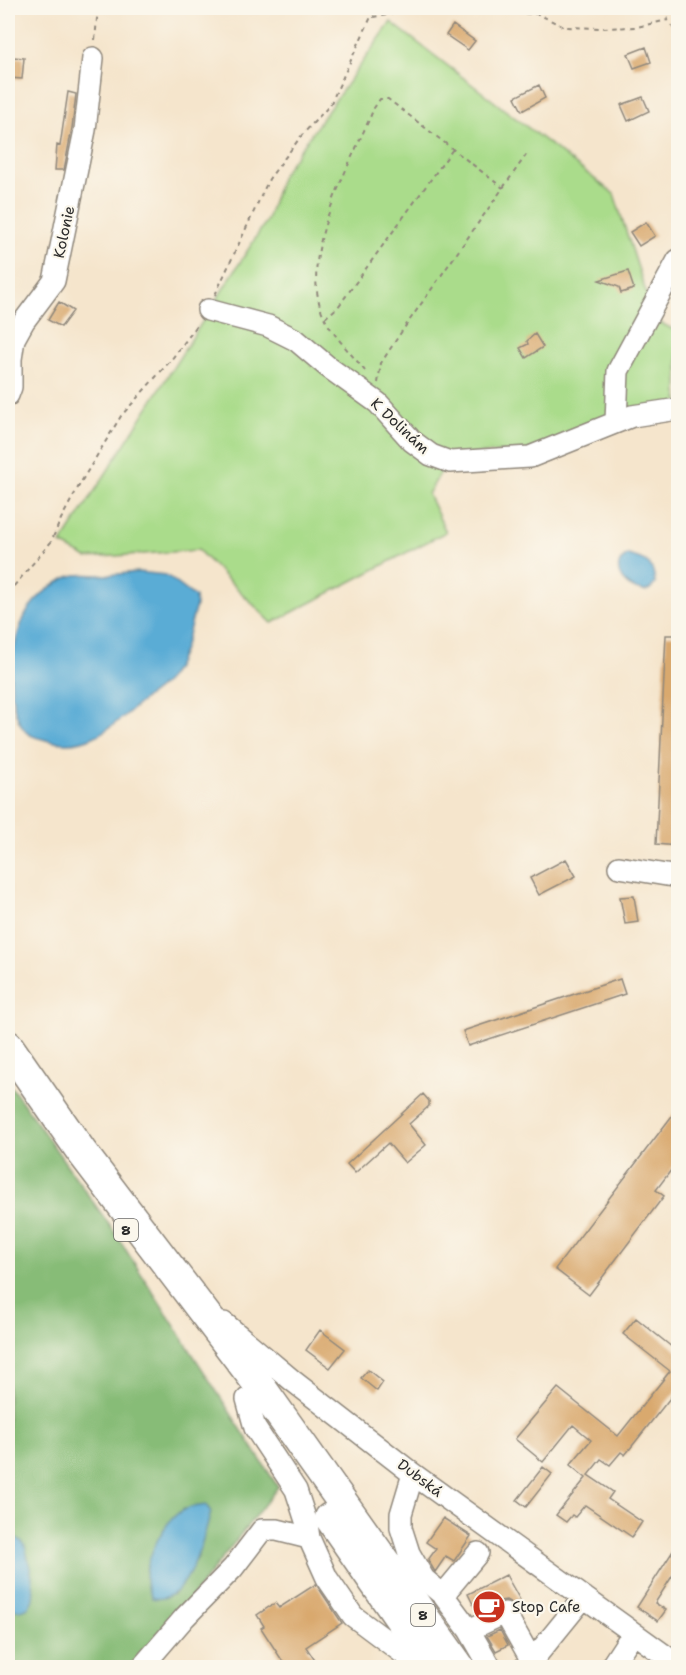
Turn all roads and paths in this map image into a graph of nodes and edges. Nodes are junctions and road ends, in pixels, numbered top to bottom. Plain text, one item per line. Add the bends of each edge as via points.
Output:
1 (98, 8) edge
2 (379, 8) edge
3 (665, 8) edge
4 (668, 20) junction
5 (678, 35) edge
6 (93, 58) joint
7 (453, 149) junction
8 (529, 151) dead end
9 (503, 188) junction
10 (678, 260) edge
11 (208, 310) dead end
12 (325, 318) junction
13 (366, 372) dead end
14 (379, 390) dead end
15 (8, 395) edge
16 (678, 409) edge
17 (616, 422) junction
18 (619, 867) dead end
19 (678, 877) edge
20 (8, 1046) edge
21 (8, 1059) edge
22 (175, 1274) junction
23 (247, 1399) junction
24 (413, 1474) junction
25 (309, 1538) junction
26 (478, 1553) dead end
27 (443, 1595) junction
28 (584, 1597) junction
29 (469, 1630) junction
30 (633, 1633) junction
31 (528, 1664) edge
32 (678, 1665) edge
33 (141, 1668) edge
34 (418, 1668) edge
35 (434, 1668) edge
36 (460, 1668) edge
37 (491, 1668) edge
38 (610, 1668) edge

1 - 6 path
2 - 4 path via 371,17 426,9 538,14 564,27 600,28 637,27
3 - 4 path
4 - 5 path
6 - 15 street, Kolonie via 85,130 54,281 14,339
7 - 9 path
7 - 12 path via 338,307
7 - 12 path via 388,99 380,99 321,235 316,292
8 - 9 path
9 - 14 path via 381,363
10 - 17 street via 618,371
11 - 17 street, K Dolinám via 268,326 296,340 378,403 412,441 431,455 450,462 530,457
12 - 13 path
16 - 17 street, K Dolinám
18 - 19 street
20 - 22 highway, 8 via 75,1143
21 - 23 highway, 8
22 - 24 street, Dubská via 260,1355
22 - 36 highway, 8 via 331,1484
23 - 25 street via 255,1428 296,1490
23 - 35 highway, 8
24 - 27 street via 401,1514 401,1528 424,1579
24 - 28 street, Dubská
25 - 33 street via 262,1530 233,1568
25 - 34 street via 327,1578 353,1616
26 - 27 street
27 - 29 street
28 - 30 street, Dubská
28 - 31 street
29 - 31 street via 505,1612
29 - 37 street
30 - 32 street, Dubská
30 - 38 street

